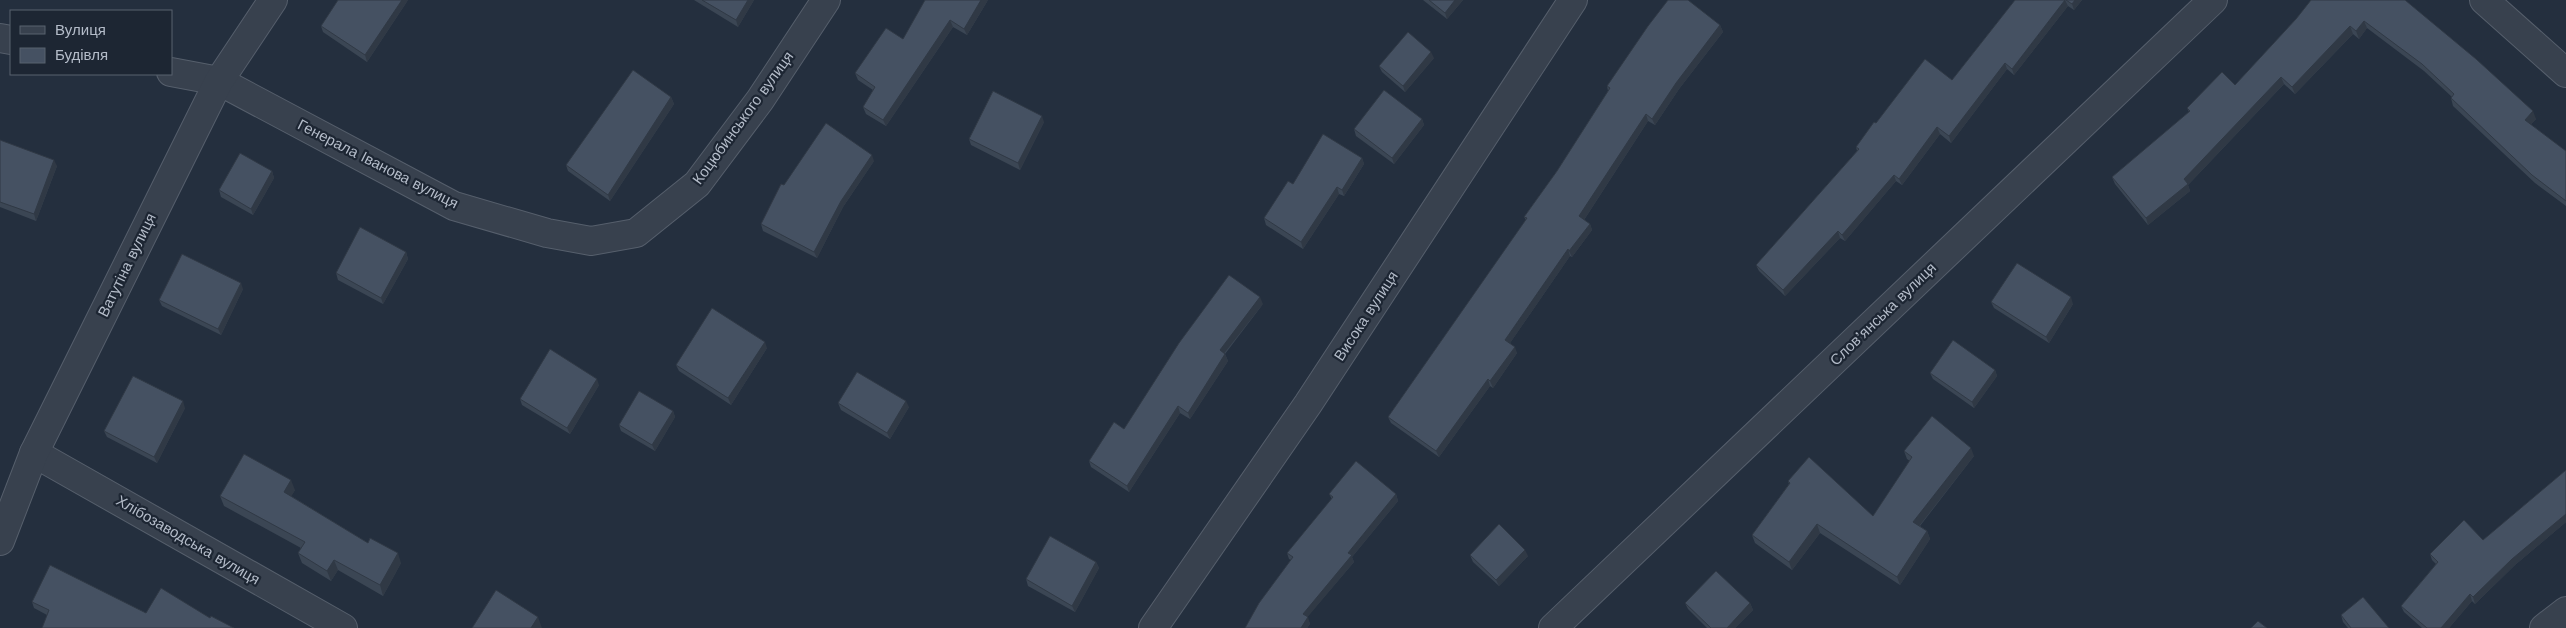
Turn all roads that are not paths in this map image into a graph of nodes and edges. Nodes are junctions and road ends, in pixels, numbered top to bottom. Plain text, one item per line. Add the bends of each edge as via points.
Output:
1 (273, 0) edge
2 (826, 0) edge
3 (1573, 0) edge
4 (2213, 0) edge
5 (2484, 0) edge
6 (172, 72) edge
7 (2566, 73) edge
8 (219, 81) junction
9 (591, 242) joint
10 (34, 453) junction
11 (0, 541) edge
12 (2566, 611) edge
13 (343, 628) edge
14 (1153, 628) edge
15 (1553, 628) edge
16 (2544, 628) edge

1 - 8 street, Ватутіна вулиця
2 - 9 street, Коцюбинського вулиця via 760,100 697,184 636,233
3 - 14 street, Висока вулиця via 1308,404
4 - 15 street, Слов’янська вулиця
5 - 7 street
6 - 8 street, Генерала Іванова вулиця
8 - 9 street, Генерала Іванова вулиця via 454,206
8 - 10 street, Ватутіна вулиця
10 - 11 street, Ватутіна вулиця
10 - 13 street, Хлібозаводська вулиця
12 - 16 street

